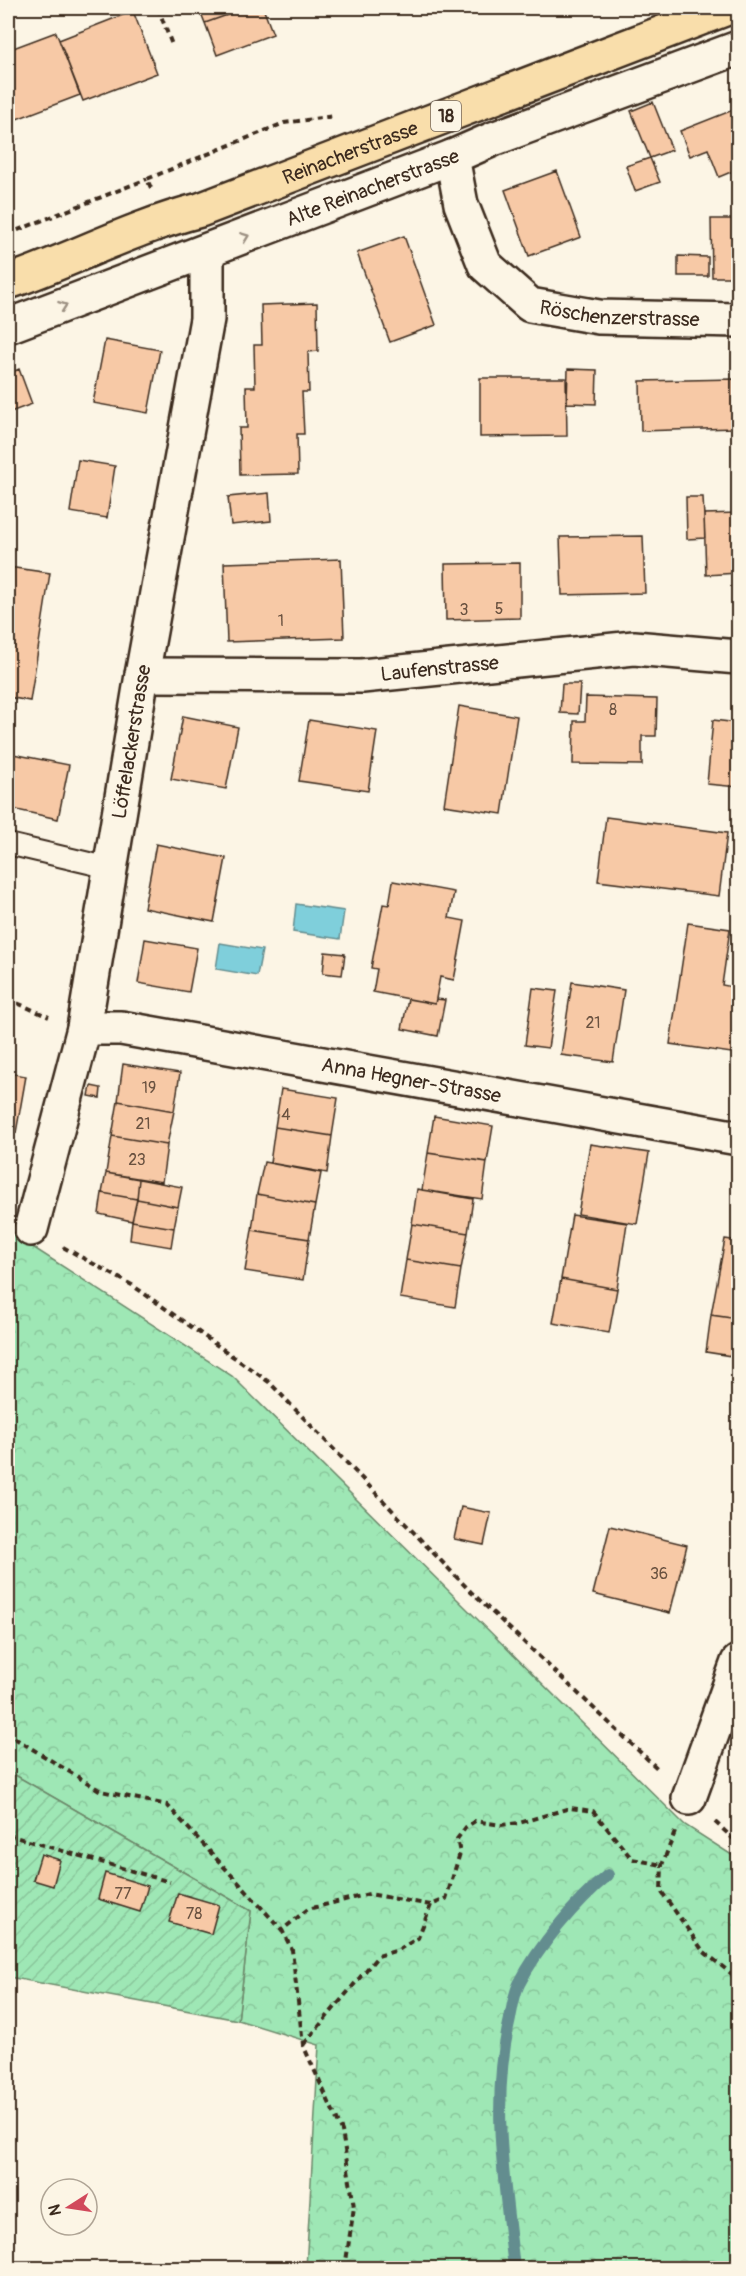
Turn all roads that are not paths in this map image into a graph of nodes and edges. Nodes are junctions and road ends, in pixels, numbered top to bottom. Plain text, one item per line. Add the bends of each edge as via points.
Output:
1 (727, 8) edge
2 (738, 48) edge
3 (452, 157) junction
4 (207, 251) junction
5 (18, 272) edge
6 (738, 320) edge
7 (8, 326) edge
8 (738, 657) edge
9 (142, 675) junction
10 (8, 844) edge
11 (110, 868) junction
12 (84, 1028) junction
13 (738, 1138) edge
14 (31, 1229) road end
15 (738, 1662) edge
16 (689, 1798) road end

1 - 5 main road, Reinacherstrasse / 18 via 200,210 164,219
2 - 3 street, Alte Reinacherstrasse
4 -> 3 street, Alte Reinacherstrasse
3 - 6 street, Röschenzerstrasse via 461,204 485,265 530,305 599,317
7 -> 4 street, Alte Reinacherstrasse
4 - 9 street, Löffelackerstrasse via 207,319
8 - 9 street, Laufenstrasse via 634,648 362,676
9 - 11 street, Löffelackerstrasse
10 - 11 lane
11 - 12 street, Löffelackerstrasse
12 - 13 street, Anna Hegner-Strasse via 121,1028
12 - 14 street, Löffelackerstrasse
15 - 16 street

